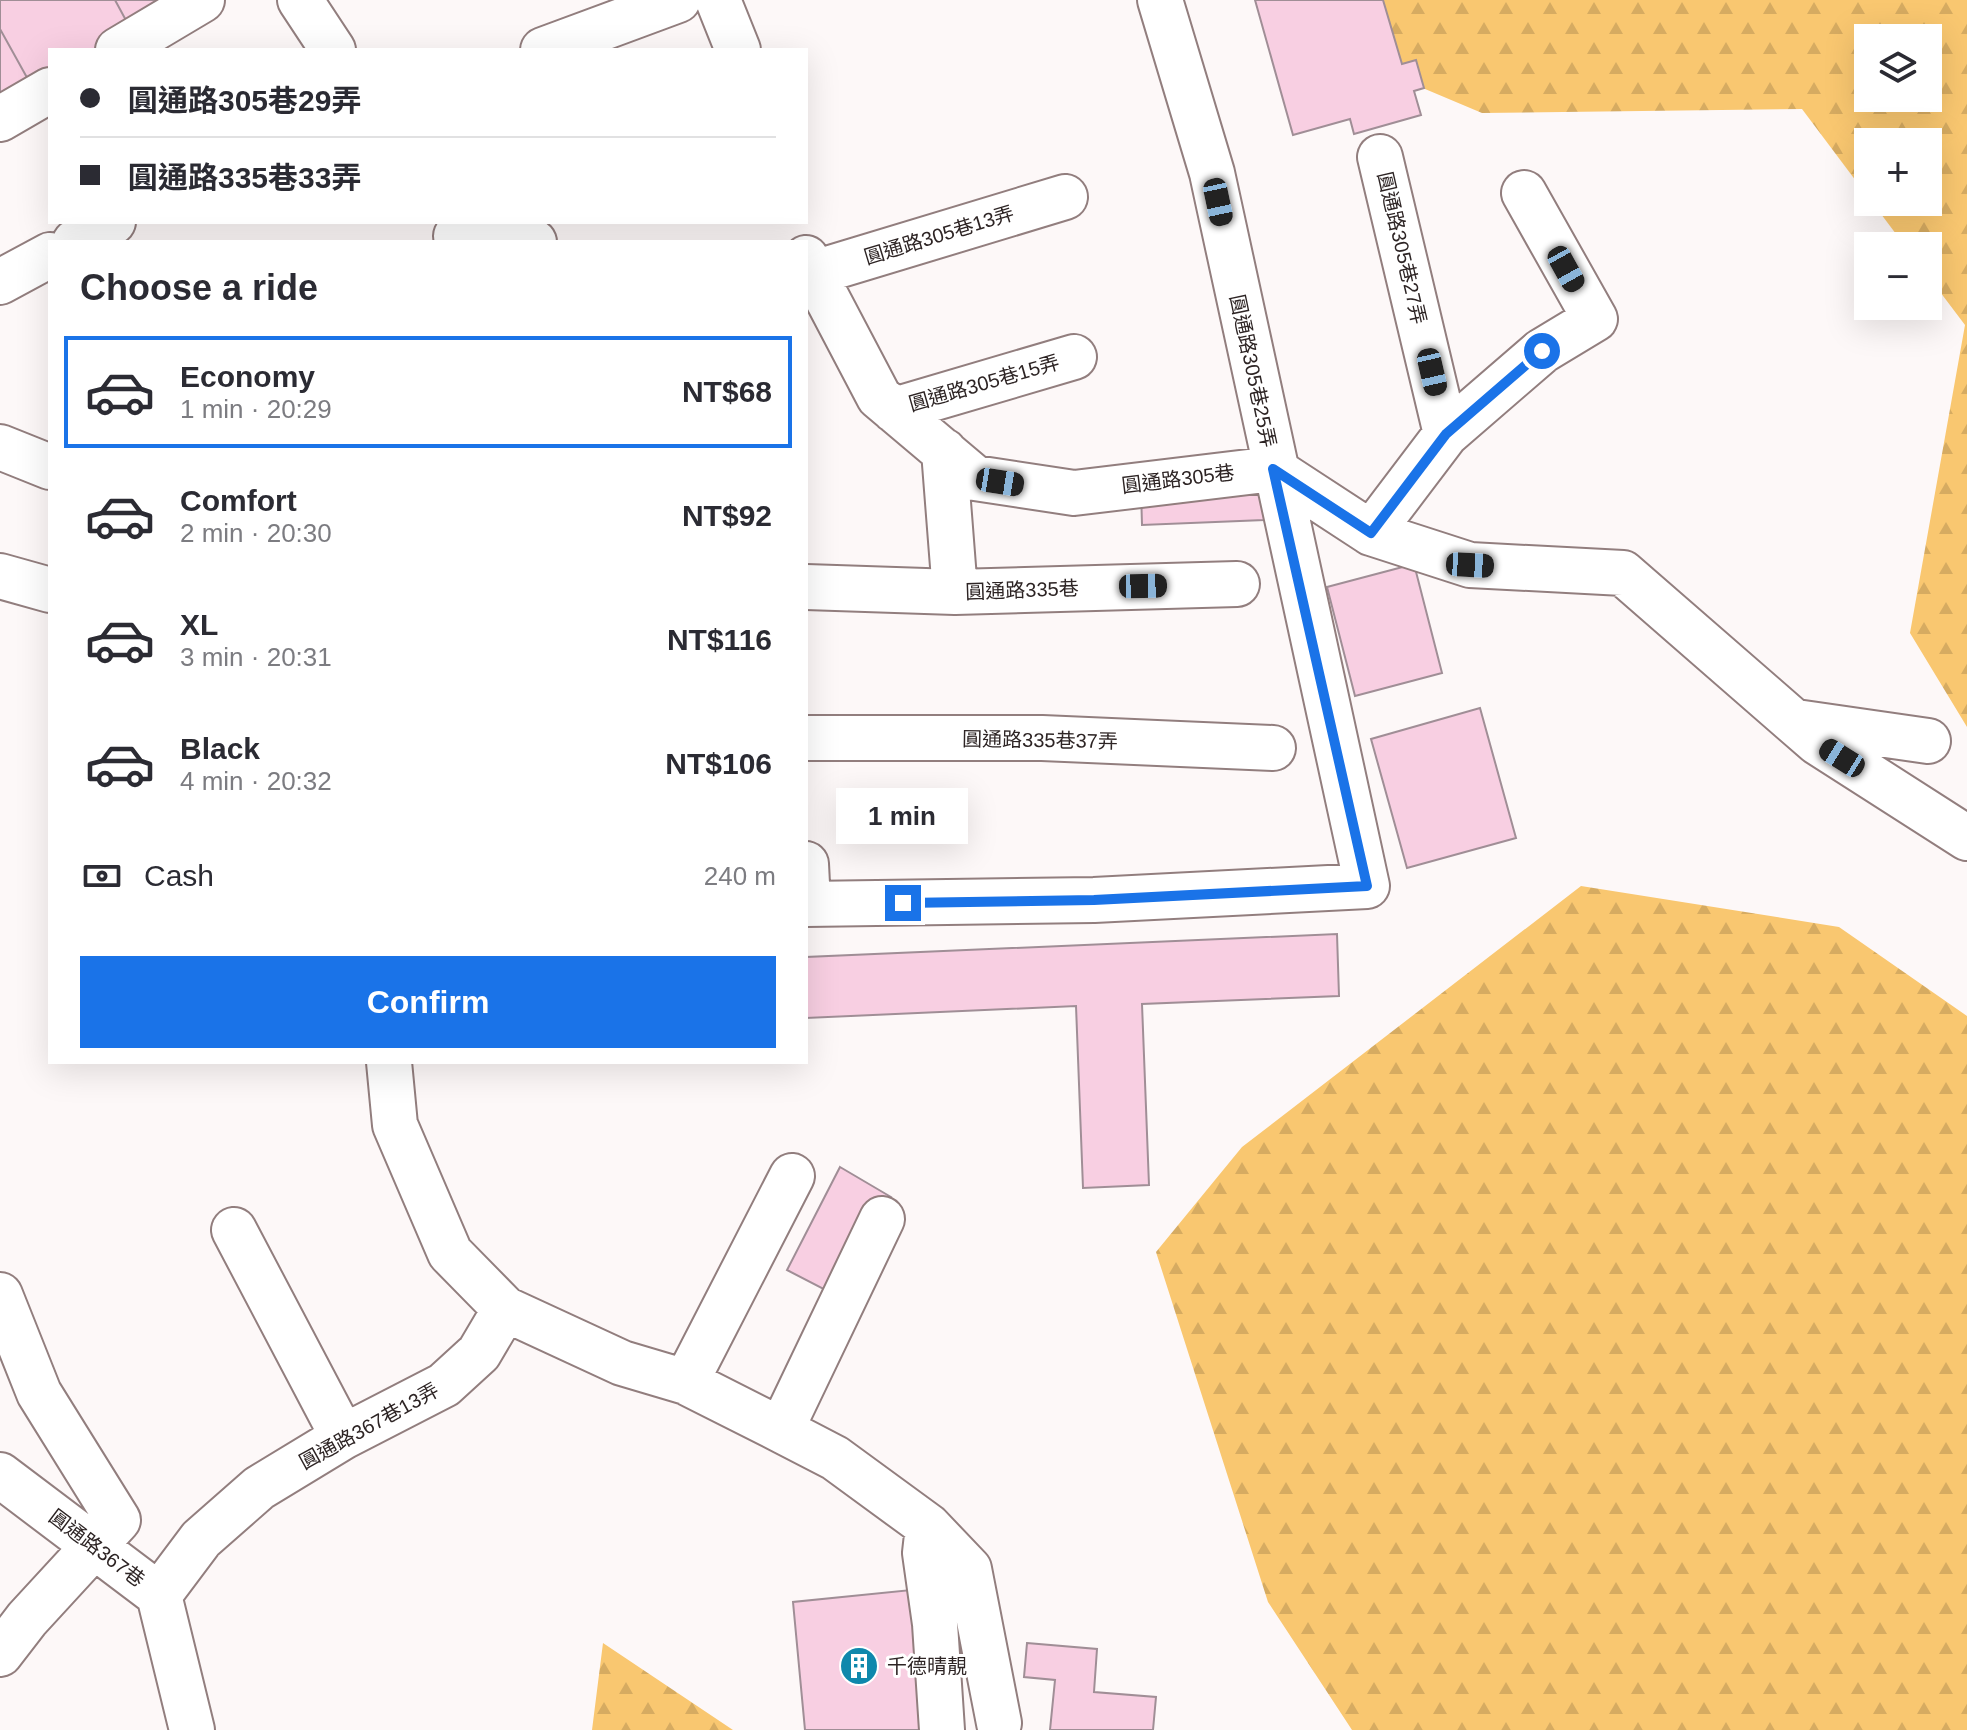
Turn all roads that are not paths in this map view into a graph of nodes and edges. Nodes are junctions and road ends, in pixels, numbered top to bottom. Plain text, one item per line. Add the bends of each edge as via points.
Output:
1 (202, 0) edge
2 (300, 0) edge
3 (678, 0) edge
4 (718, 0) edge
5 (1160, 0) edge
6 (121, 48) edge
7 (332, 48) edge
8 (548, 48) edge
9 (737, 48) edge
10 (48, 91) edge
11 (0, 119) edge
12 (1380, 157) dead end
13 (1524, 193) dead end
14 (1065, 197) dead end
15 (109, 224) edge
16 (455, 233) edge
17 (79, 240) edge
18 (530, 240) edge
19 (48, 256) edge
20 (808, 258) edge
21 (808, 262) edge
22 (0, 282) edge
23 (1074, 357) dead end
24 (894, 410) junction
25 (1446, 434) junction
26 (0, 447) edge
27 (944, 451) junction
28 (48, 466) edge
29 (1273, 469) junction
30 (1371, 533) junction
31 (0, 576) edge
32 (1237, 584) dead end
33 (808, 587) edge
34 (48, 589) edge
35 (955, 592) junction
36 (1805, 732) junction
37 (808, 738) edge
38 (1928, 741) dead end
39 (1273, 748) dead end
40 (1967, 838) edge
41 (808, 891) edge
42 (389, 1064) edge
43 (792, 1176) dead end
44 (882, 1219) dead end
45 (234, 1230) dead end
46 (0, 1295) edge
47 (505, 1309) junction
48 (686, 1382) junction
49 (781, 1430) junction
50 (343, 1437) junction
51 (0, 1475) edge
52 (928, 1526) junction
53 (94, 1546) junction
54 (159, 1595) junction
55 (0, 1654) edge
56 (999, 1723) dead end
57 (192, 1730) edge
58 (942, 1730) edge

1 - 6 street
2 - 7 street
3 - 8 street
4 - 9 street
5 - 29 street, 圓通路305巷25弄 via 1212,173
10 - 11 street
12 - 25 street, 圓通路305巷27弄
13 - 25 street via 1595,319 1542,351
14 - 20 street, 圓通路305巷13弄
15 - 17 street
16 - 18 street
19 - 22 street
21 - 24 street, 圓通路305巷 via 879,397
23 - 24 street, 圓通路305巷15弄
24 - 27 street, 圓通路305巷
25 - 30 street
26 - 28 street
27 - 29 street, 圓通路305巷 via 975,478 1074,493
27 - 35 street
29 - 30 street
29 - 41 street, 圓通路305巷25弄 via 1367,886 1094,900
30 - 36 street via 1470,565 1623,573
31 - 34 street
32 - 35 street, 圓通路335巷
33 - 35 street, 圓通路335巷
36 - 38 street
36 - 40 street
37 - 39 street, 圓通路335巷37弄 via 1042,738
42 - 47 street via 395,1125 450,1253
43 - 48 street
44 - 49 street
45 - 50 street
46 - 53 street via 39,1393 118,1520
47 - 48 street via 622,1363
47 - 50 street, 圓通路367巷13弄 via 479,1353 444,1385
48 - 49 street
49 - 52 street via 835,1458
50 - 54 street, 圓通路367巷13弄 via 259,1488 201,1539
51 - 53 street, 圓通路367巷
52 - 56 street via 969,1569
52 - 58 street via 925,1553
53 - 54 street, 圓通路367巷
53 - 55 street
54 - 57 street, 圓通路367巷

